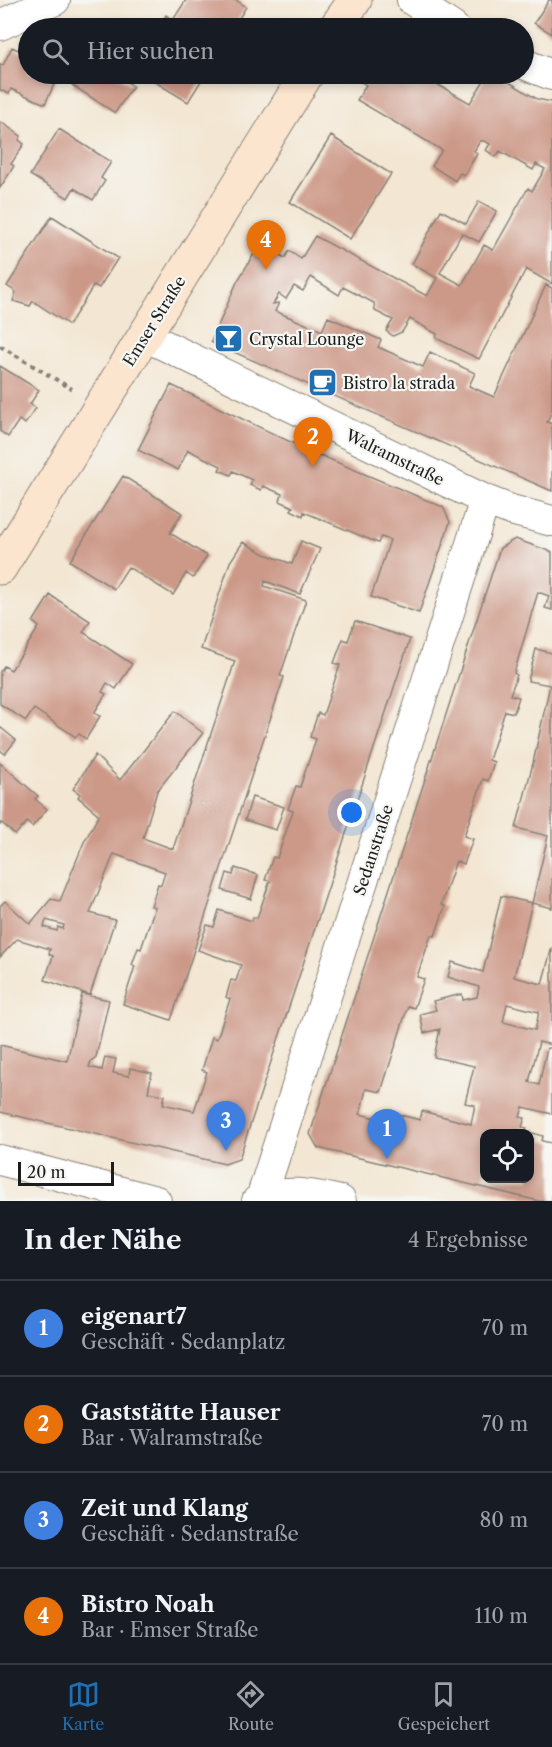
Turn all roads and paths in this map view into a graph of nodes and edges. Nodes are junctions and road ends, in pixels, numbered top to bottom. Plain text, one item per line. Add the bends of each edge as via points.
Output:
1 (55, 0) edge
2 (355, 0) edge
3 (412, 0) edge
4 (342, 18) edge
5 (438, 18) edge
6 (0, 25) edge
7 (534, 68) edge
8 (552, 75) edge
9 (301, 84) edge
10 (145, 336) junction
11 (0, 346) edge
12 (101, 407) junction
13 (485, 500) junction
14 (552, 521) edge
15 (0, 568) edge
16 (0, 1160) edge
17 (259, 1200) edge
18 (156, 1201) edge
19 (341, 1201) edge

1 - 6 street
2 - 4 street
3 - 5 street
7 - 8 street
9 - 10 street, Emser Straße
10 - 12 street, Emser Straße
10 - 13 street, Walramstraße
11 - 12 path
12 - 15 street, Emser Straße
13 - 14 street, Walramstraße
13 - 17 street, Sedanstraße
16 - 18 street
17 - 19 street via 298,1193

